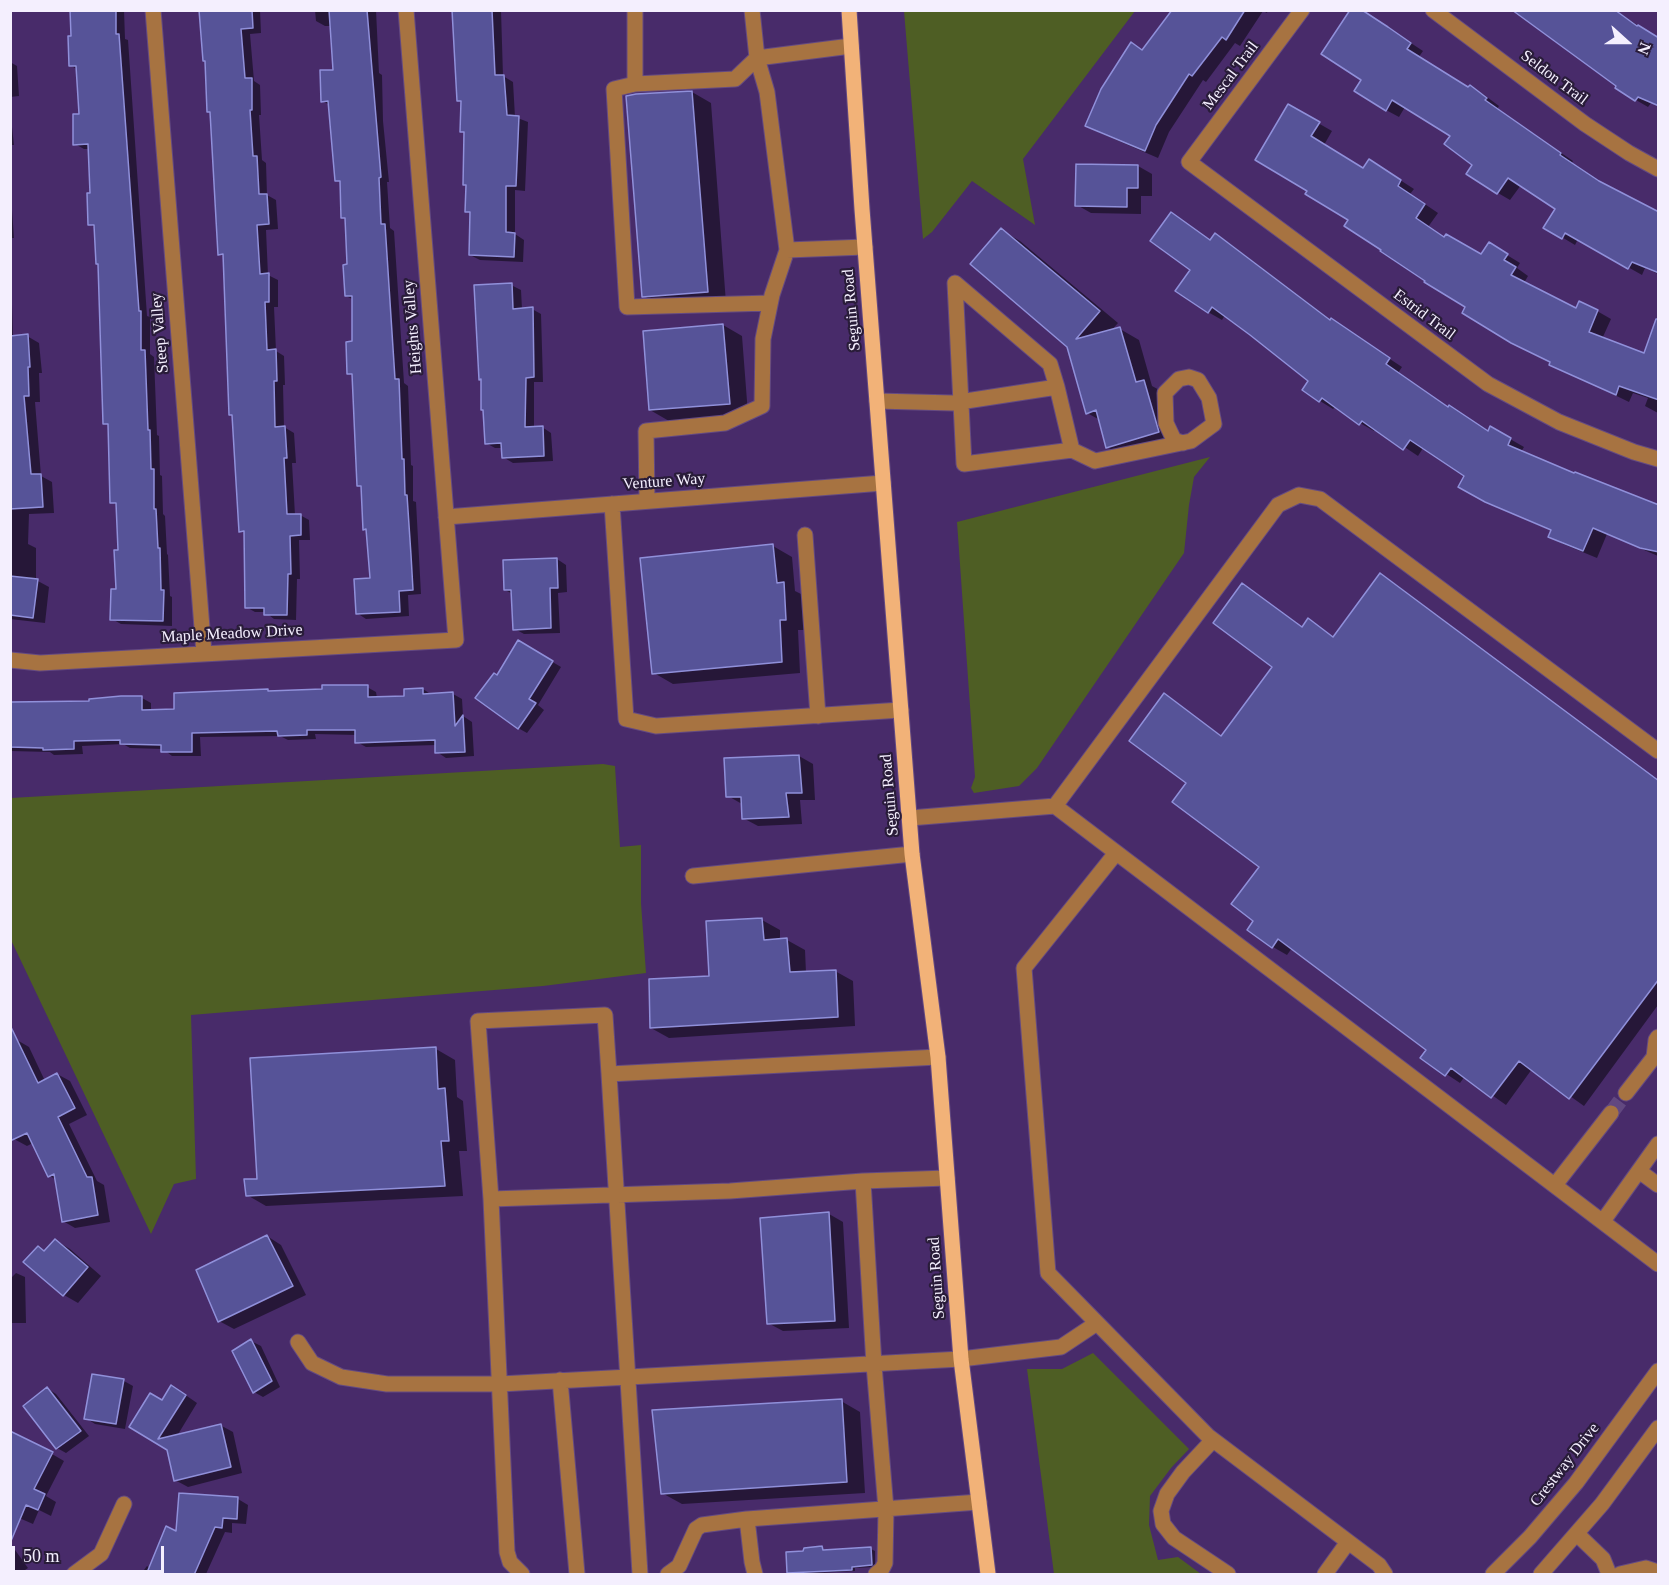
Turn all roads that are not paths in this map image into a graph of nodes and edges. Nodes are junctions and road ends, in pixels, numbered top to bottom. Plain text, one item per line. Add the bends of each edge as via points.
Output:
1 (153, 10) edge
2 (406, 10) edge
3 (635, 10) edge
4 (752, 10) edge
5 (849, 10) edge
6 (1302, 10) edge
7 (1433, 10) edge
8 (851, 46) junction
9 (757, 58) junction
10 (635, 84) junction
11 (1189, 162) joint
12 (1659, 169) edge
13 (865, 247) junction
14 (787, 250) junction
15 (770, 303) junction
16 (1056, 387) junction
17 (877, 401) junction
18 (960, 401) junction
19 (1183, 443) dead end
20 (1072, 450) junction
21 (1659, 459) edge
22 (884, 483) junction
23 (646, 501) junction
24 (612, 504) junction
25 (446, 517) junction
26 (805, 535) dead end
27 (456, 640) joint
28 (204, 653) junction
29 (10, 660) edge
30 (901, 710) junction
31 (818, 716) junction
32 (1659, 752) edge
33 (1055, 806) junction
34 (910, 818) junction
35 (1116, 853) junction
36 (912, 854) junction
37 (693, 876) dead end
38 (1659, 1037) edge
39 (1656, 1056) edge
40 (938, 1057) junction
41 (609, 1074) junction
42 (1626, 1093) tunnel mouth
43 (1611, 1113) tunnel mouth
44 (1659, 1144) edge
45 (1639, 1172) junction
46 (947, 1178) junction
47 (863, 1181) junction
48 (1555, 1185) junction
49 (1659, 1185) edge
50 (616, 1195) junction
51 (491, 1199) junction
52 (1603, 1221) junction
53 (1659, 1264) edge
54 (1097, 1323) junction
55 (298, 1342) dead end
56 (961, 1359) junction
57 (874, 1365) junction
58 (1659, 1371) edge
59 (627, 1377) junction
60 (560, 1380) junction
61 (500, 1383) junction
62 (1659, 1428) edge
63 (1213, 1440) junction
64 (979, 1502) junction
65 (124, 1504) dead end
66 (886, 1509) junction
67 (747, 1519) junction
68 (1577, 1534) junction
69 (1348, 1542) junction
70 (1659, 1572) edge
71 (74, 1575) edge
72 (522, 1575) edge
73 (578, 1575) edge
74 (640, 1575) edge
75 (668, 1575) edge
76 (755, 1575) edge
77 (876, 1575) edge
78 (988, 1575) edge
79 (1228, 1575) edge
80 (1325, 1575) edge
81 (1385, 1575) edge
82 (1493, 1575) edge
83 (1541, 1575) edge
84 (1609, 1575) edge
85 (1620, 1575) edge

1 - 28 street, Steep Valley
2 - 25 street, Heights Valley
3 - 10 street
4 - 9 street
5 - 8 main road, Seguin Road
6 - 11 street, Mescal Trail
7 - 12 street, Seldon Trail via 1585,124
8 - 9 street
8 - 13 main road, Seguin Road
9 - 10 street via 735,79
9 - 14 street via 767,92
10 - 15 street via 614,89 627,307
11 - 21 street, Estrid Trail via 1488,384 1559,422
13 - 14 street
13 - 17 main road, Seguin Road
14 - 15 street
15 - 23 street via 763,339 762,406 725,423 646,431
16 - 18 street
16 - 18 street via 1050,364 955,283
16 - 20 street
17 - 18 street
17 - 22 main road, Seguin Road
18 - 20 street via 964,464
19 - 20 street via 1095,461
22 - 23 street, Venture Way
22 - 30 main road, Seguin Road
23 - 24 street, Venture Way
24 - 25 street, Venture Way
24 - 31 street via 626,719 656,726
25 - 27 street, Heights Valley
26 - 31 street
27 - 28 street, Maple Meadow Drive
28 - 29 street, Maple Meadow Drive via 40,663
30 - 31 street
30 - 34 main road, Seguin Road
32 - 33 street via 1320,499 1299,495 1278,505
33 - 34 street
33 - 35 street
34 - 36 main road, Seguin Road
35 - 48 street
35 - 54 street via 1024,968 1048,1273
36 - 37 street
36 - 40 main road, Seguin Road
38 - 39 street
39 - 42 street
40 - 41 street
40 - 46 main road, Seguin Road
41 - 50 street
41 - 51 street via 605,1015 478,1021
43 - 48 street
44 - 45 street
45 - 49 street
45 - 52 street
46 - 47 street
46 - 56 main road, Seguin Road
47 - 50 street
47 - 57 street
48 - 52 street
50 - 51 street
50 - 59 street
51 - 61 street
52 - 53 street
54 - 56 street via 1061,1347
54 - 63 street
55 - 61 street via 312,1363 341,1377 387,1384
56 - 57 street
56 - 64 main road, Seguin Road
57 - 59 street
57 - 66 street
58 - 82 street, Crestway Drive via 1576,1483
59 - 60 street
59 - 74 street
60 - 61 street
60 - 73 street
61 - 72 street via 507,1552
62 - 68 street
63 - 69 street
63 - 79 street via 1167,1494 1161,1511 1163,1524 1174,1538
64 - 66 street
64 - 78 main road, Seguin Road
65 - 71 street via 101,1554
66 - 67 street
66 - 77 street via 885,1563
67 - 75 street via 696,1529 679,1566
67 - 76 street
68 - 83 street
68 - 84 street via 1603,1559
69 - 80 street
69 - 81 street via 1379,1565
70 - 85 street via 1646,1568

